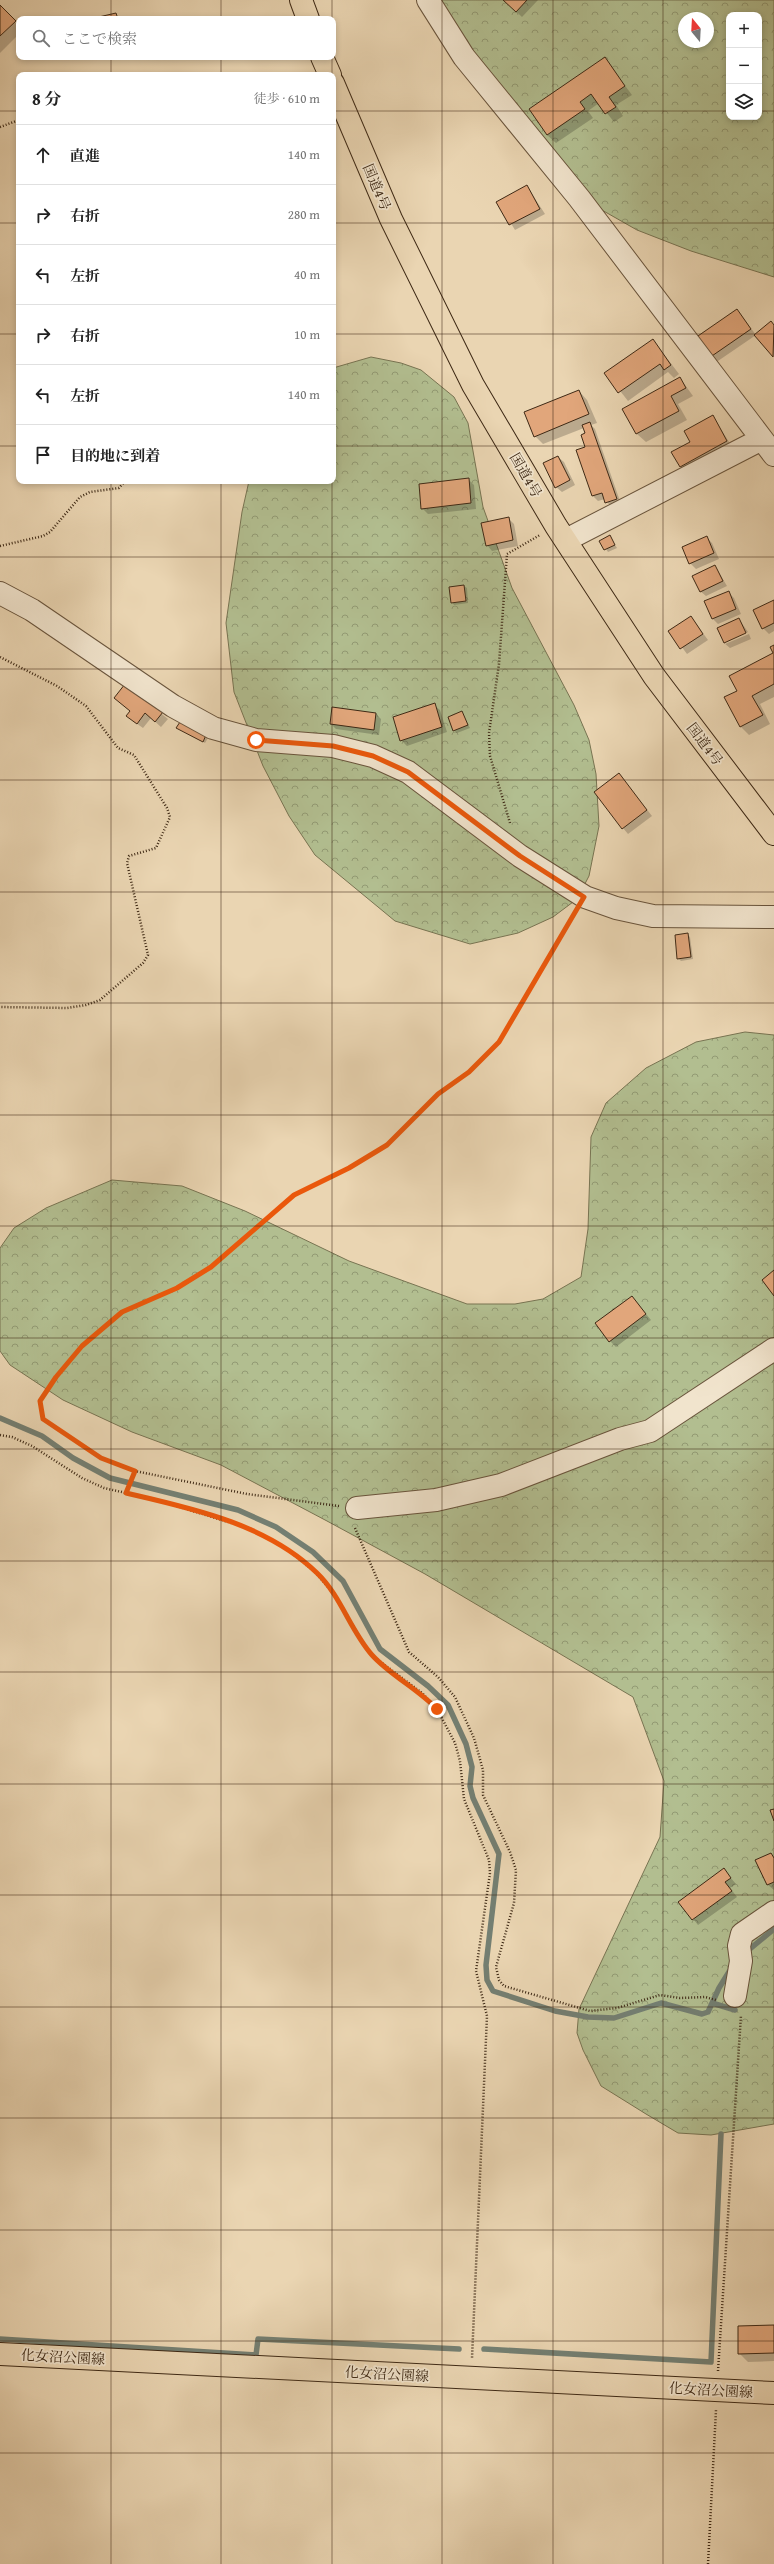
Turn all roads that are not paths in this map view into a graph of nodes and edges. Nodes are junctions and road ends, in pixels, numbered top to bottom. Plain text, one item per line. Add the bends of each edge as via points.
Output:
1 (301, 0) edge
2 (428, 0) edge
3 (307, 16) edge
4 (323, 60) edge
5 (329, 72) edge
6 (336, 90) edge
7 (767, 447) edge
8 (561, 533) junction
9 (0, 593) edge
10 (774, 834) edge
11 (774, 917) edge
12 (774, 1349) edge
13 (357, 1508) road end
14 (774, 1912) edge
15 (725, 1998) road end
16 (0, 2354) edge
17 (774, 2393) edge

1 - 3 main road
2 - 7 street via 464,57 579,198
4 - 5 main road
6 - 8 main road, 国道4号 via 391,219 473,385
7 - 8 street
8 - 10 main road, 国道4号 via 654,676
9 - 11 street via 32,610 173,706 213,728 256,740 333,746 373,756 408,772 520,856 584,897 616,908 653,916
12 - 13 street via 650,1431 620,1439 501,1485 436,1500
14 - 15 street via 742,1934 740,1954
16 - 17 main road, 化女沼公園線

